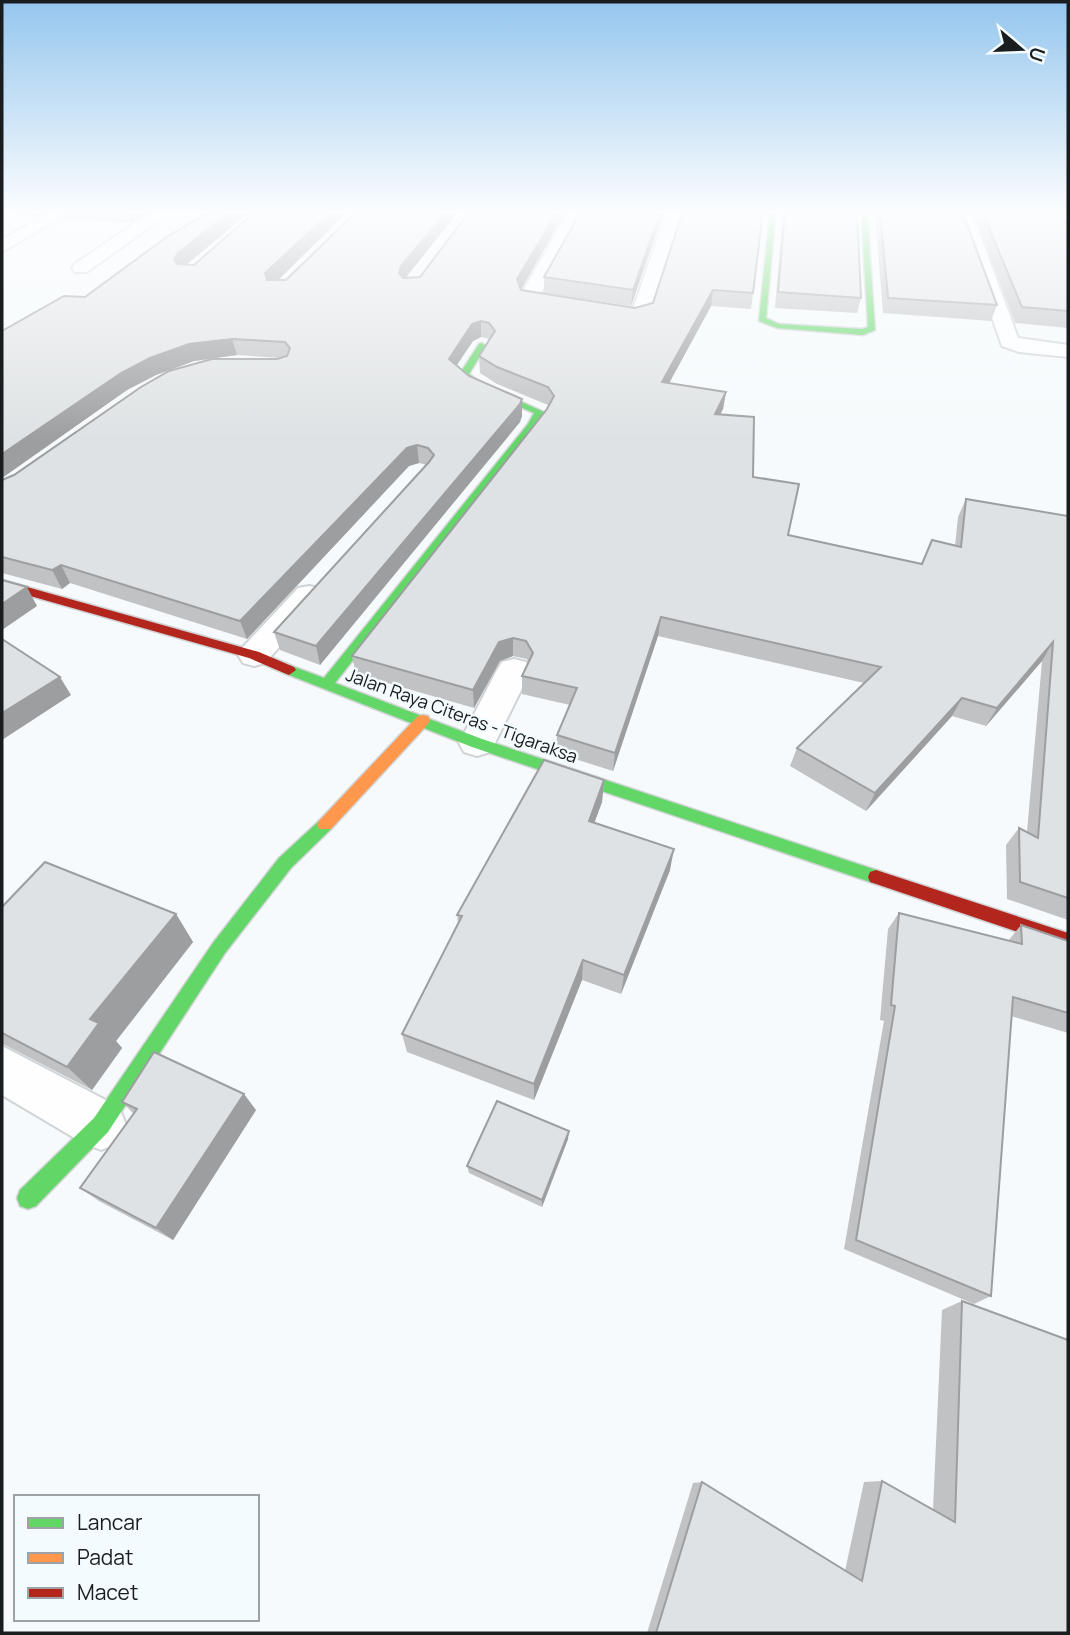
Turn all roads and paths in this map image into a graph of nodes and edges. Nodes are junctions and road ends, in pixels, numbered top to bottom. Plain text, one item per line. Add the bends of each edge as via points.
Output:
1 (535, 287) edge
2 (652, 287) edge
3 (765, 287) edge
4 (869, 287) edge
5 (989, 287) edge
6 (482, 346) edge
7 (1068, 351) edge
8 (328, 574) edge
9 (2, 584) edge
10 (254, 655) junction
11 (514, 670) dead end
12 (325, 686) junction
13 (423, 720) junction
14 (477, 743) junction
15 (1068, 941) edge
16 (2, 1069) edge
17 (101, 1125) junction
18 (28, 1198) dead end

1 - 2 street via 531,300 634,316 644,312
3 - 4 street via 762,319 777,326 863,331 872,328
5 - 7 street via 1009,342
6 - 12 street via 464,375 471,383 540,412
8 - 10 street
9 - 10 street, Jalan Raya Citeras - Tigaraksa
10 - 12 street, Jalan Raya Citeras - Tigaraksa
11 - 14 street
12 - 13 street, Jalan Raya Citeras - Tigaraksa
13 - 14 street, Jalan Raya Citeras - Tigaraksa
13 - 17 street via 285,863 219,948
14 - 15 street, Jalan Raya Citeras - Tigaraksa
16 - 17 street
17 - 18 street

